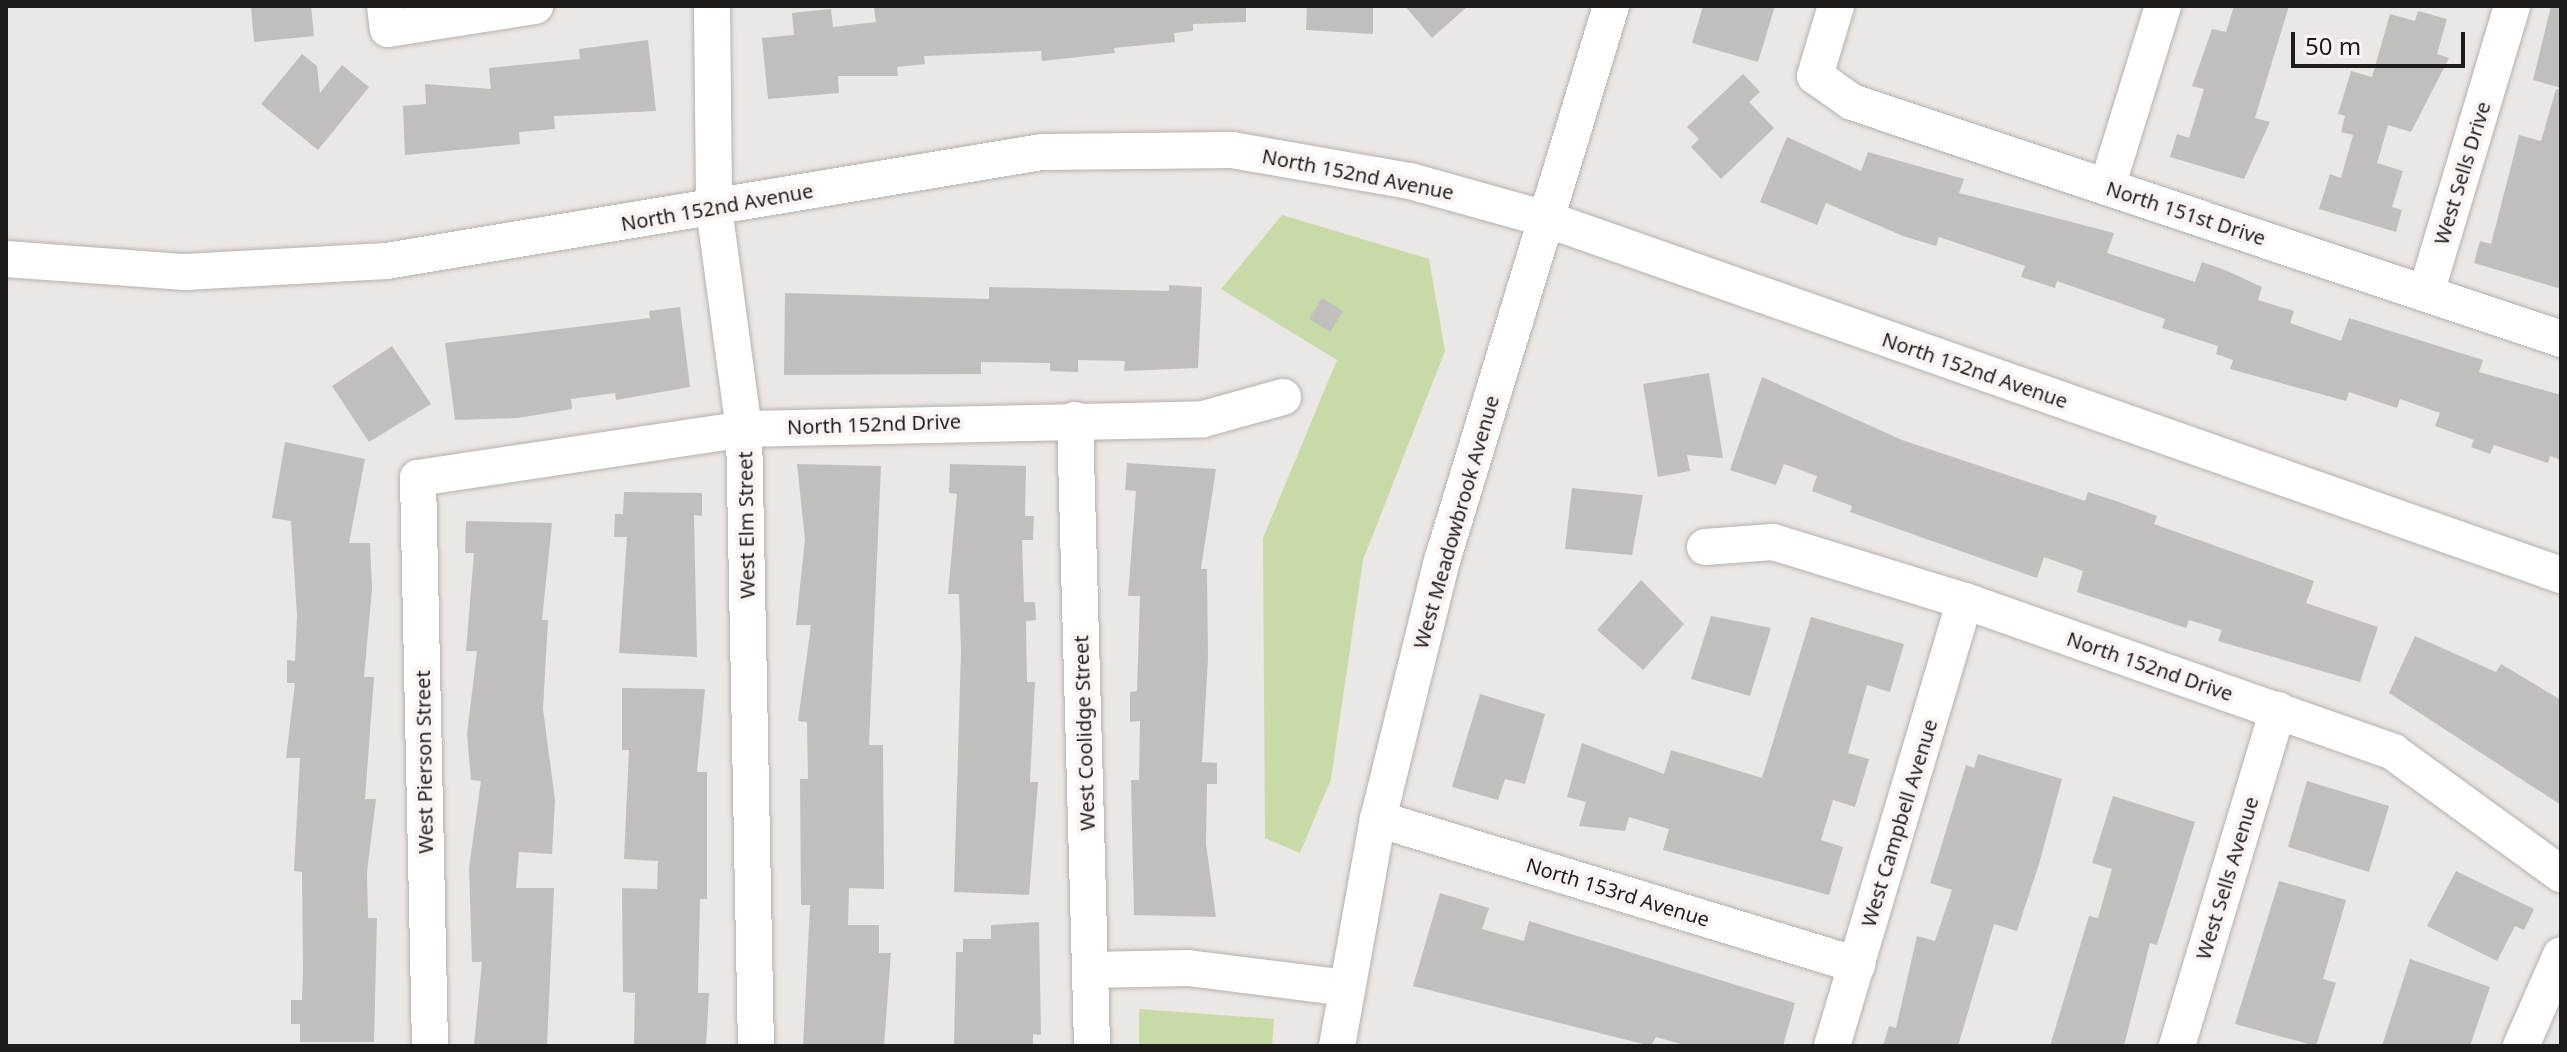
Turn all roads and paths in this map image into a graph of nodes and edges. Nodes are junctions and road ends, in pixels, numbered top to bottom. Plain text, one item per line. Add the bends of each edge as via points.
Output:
1 (535, 6) edge
2 (712, 6) edge
3 (1611, 6) edge
4 (1836, 6) edge
5 (2163, 6) edge
6 (2512, 6) edge
7 (387, 18) edge
8 (2107, 187) junction
9 (714, 208) junction
10 (1546, 219) junction
11 (6, 259) edge
12 (2426, 293) junction
13 (2561, 339) edge
14 (1283, 397) dead end
15 (1075, 420) junction
16 (744, 429) junction
17 (418, 478) joint
18 (1705, 547) dead end
19 (2561, 575) edge
20 (1965, 601) junction
21 (2278, 710) junction
22 (1378, 819) junction
23 (2561, 874) edge
24 (2561, 955) edge
25 (1857, 965) junction
26 (1091, 970) junction
27 (1346, 988) junction
28 (430, 1046) edge
29 (756, 1046) edge
30 (1092, 1046) edge
31 (1337, 1046) edge
32 (1832, 1046) edge
33 (2177, 1046) edge
34 (2521, 1046) edge

1 - 7 street
2 - 9 street, West Elm Street
3 - 10 street, West Meadowbrook Avenue
4 - 8 street, North 151st Drive via 1815,76 1852,102
5 - 8 street
6 - 12 street, West Sells Drive
8 - 12 street, North 151st Drive
9 - 10 street, North 152nd Avenue via 1041,152 1183,149 1312,161
9 - 11 street, North 152nd Avenue via 321,267 159,272
9 - 16 street, West Elm Street
10 - 19 street, North 152nd Avenue
10 - 22 street, West Meadowbrook Avenue via 1442,561
12 - 13 street, North 151st Drive
14 - 15 street, North 152nd Drive via 1203,419
15 - 16 street, North 152nd Drive
15 - 26 street, West Coolidge Street
16 - 17 street, North 152nd Drive
16 - 29 street, West Elm Street
17 - 28 street, West Pierson Street
18 - 20 street, North 152nd Drive via 1773,542
20 - 21 street, North 152nd Drive
20 - 25 street, West Campbell Avenue
21 - 23 street, North 152nd Drive via 2393,752
21 - 33 street, West Sells Avenue
22 - 25 street, North 153rd Avenue
22 - 27 street, West Meadowbrook Avenue
24 - 34 street
25 - 32 street, West Campbell Avenue
26 - 27 street via 1188,968
26 - 30 street, West Coolidge Street
27 - 31 street, West Meadowbrook Avenue

